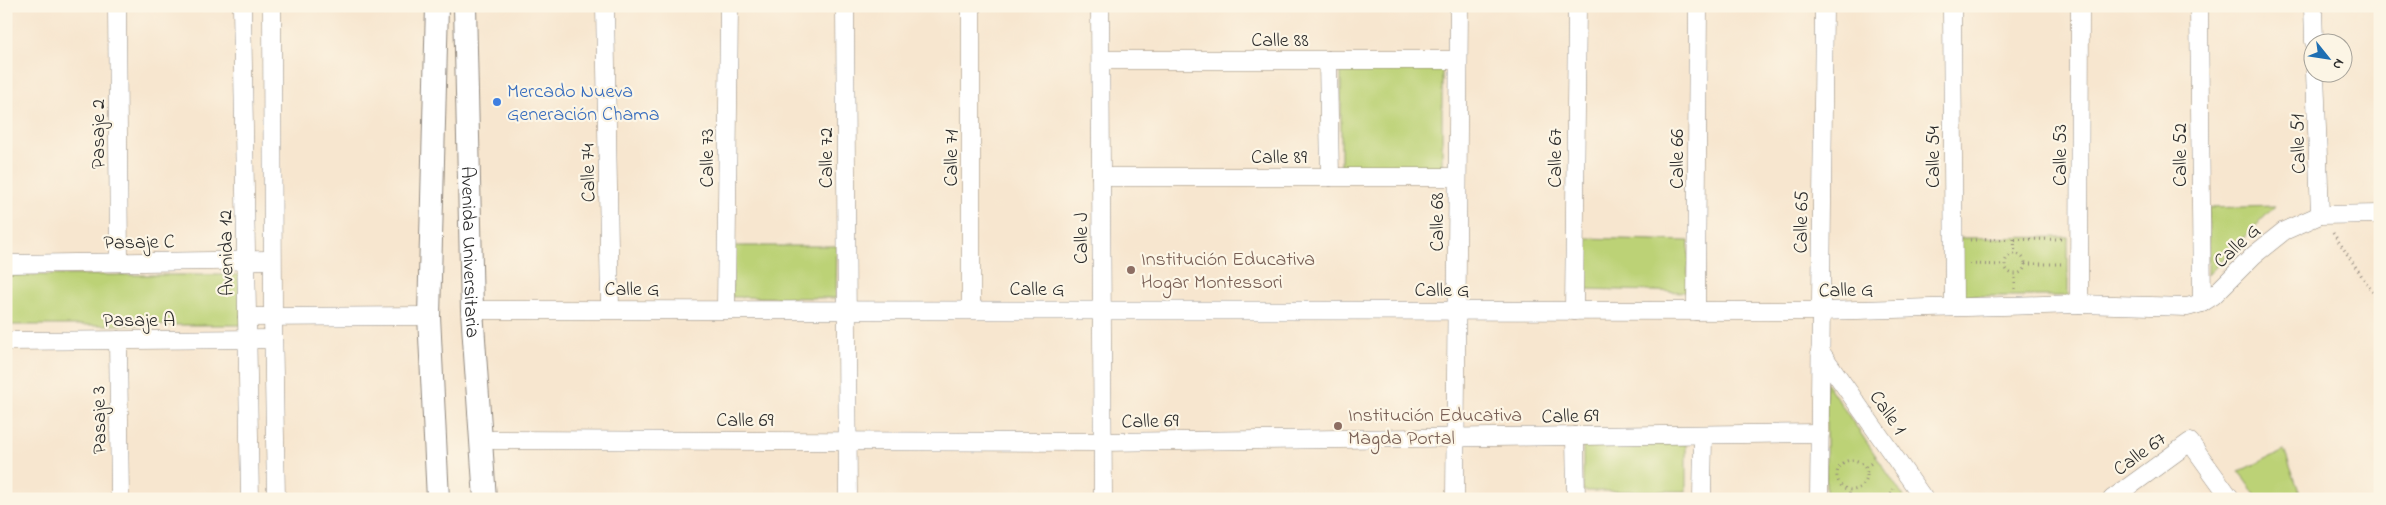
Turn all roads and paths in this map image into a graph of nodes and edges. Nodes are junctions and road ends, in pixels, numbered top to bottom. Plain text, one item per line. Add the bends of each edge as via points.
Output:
1 (117, 6) edge
2 (242, 6) edge
3 (272, 6) edge
4 (437, 6) edge
5 (465, 6) edge
6 (604, 6) edge
7 (729, 6) edge
8 (845, 6) edge
9 (971, 6) edge
10 (1100, 6) edge
11 (1459, 6) edge
12 (1577, 6) edge
13 (1698, 6) edge
14 (1824, 6) edge
15 (1952, 6) edge
16 (2080, 6) edge
17 (2199, 6) edge
18 (2313, 6) edge
19 (2314, 32) edge
20 (1101, 60) junction
21 (1328, 60) junction
22 (1458, 60) junction
23 (2315, 82) edge
24 (1101, 177) junction
25 (1330, 177) junction
26 (1457, 177) junction
27 (2380, 214) edge
28 (2320, 215) junction
29 (2014, 239) junction
30 (1954, 240) junction
31 (2066, 247) dead end
32 (2014, 254) junction
33 (246, 260) junction
34 (272, 260) junction
35 (119, 262) junction
36 (6, 264) edge
37 (1954, 264) junction
38 (2025, 264) junction
39 (2066, 264) dead end
40 (2004, 265) junction
41 (2015, 275) junction
42 (2015, 294) dead end
43 (2202, 303) junction
44 (2380, 303) edge
45 (2079, 304) junction
46 (1954, 307) junction
47 (610, 309) junction
48 (726, 309) junction
49 (1102, 309) junction
50 (472, 310) junction
51 (847, 310) junction
52 (972, 310) junction
53 (1456, 310) junction
54 (1574, 311) junction
55 (1696, 311) junction
56 (1821, 311) junction
57 (429, 316) junction
58 (247, 317) junction
59 (272, 317) junction
60 (273, 339) junction
61 (118, 340) junction
62 (247, 340) junction
63 (6, 341) edge
64 (1820, 350) junction
65 (1820, 434) junction
66 (1703, 435) junction
67 (1576, 436) junction
68 (1455, 438) junction
69 (480, 440) junction
70 (848, 441) junction
71 (1102, 442) junction
72 (1869, 454) dead end
73 (1874, 461) junction
74 (1866, 467) junction
75 (1879, 468) dead end
76 (1888, 482) dead end
77 (1893, 489) junction
78 (1850, 490) junction
79 (1896, 494) dead end
80 (120, 499) edge
81 (250, 499) edge
82 (276, 499) edge
83 (438, 499) edge
84 (485, 499) edge
85 (848, 499) edge
86 (1103, 499) edge
87 (1455, 499) edge
88 (1576, 499) edge
89 (1702, 499) edge
90 (1819, 499) edge
91 (1849, 499) edge
92 (1890, 499) edge
93 (1924, 499) edge
94 (2112, 499) edge
95 (2231, 499) edge

1 - 35 street, Pasaje 2
2 - 33 street, Avenida 12
3 - 34 street
4 - 57 street, Avenida Universitaria
5 - 50 street, Avenida Universitaria
6 - 47 street, Calle 74
7 - 48 street, Calle 73
8 - 51 street, Calle 72
9 - 52 street, Calle 71
10 - 20 street, Calle J
11 - 22 street, Calle 68
12 - 54 street, Calle 67
13 - 55 street, Calle 66
14 - 56 street, Calle 65
15 - 30 street, Calle 54
16 - 45 street, Calle 53
17 - 43 street, Calle 52
18 - 19 street
20 - 21 street, Calle 88
20 - 24 street, Calle J
21 - 22 street, Calle 88
21 - 25 street
22 - 26 street, Calle 68
23 - 28 street, Calle 51
24 - 25 street, Calle 89
24 - 49 street, Calle J
25 - 26 street, Calle 89
26 - 53 street, Calle 68
27 - 28 street, Calle G
28 - 43 street, Calle G via 2284,231
28 - 44 path
29 - 30 path
29 - 31 path via 2066,239
29 - 32 path
30 - 37 street, Calle 54
32 - 38 path via 2024,258
32 - 40 path
33 - 34 street, Pasaje C
33 - 35 street, Pasaje C
33 - 58 street, Avenida 12
34 - 59 street
35 - 36 street, Pasaje C
37 - 40 path
37 - 46 street, Calle 54
38 - 39 path
38 - 41 path via 2024,269
40 - 41 path via 2010,274
41 - 42 path
43 - 45 street, Calle G via 2187,307
45 - 46 street, Calle G
46 - 56 street, Calle G
47 - 48 street, Calle G
47 - 50 street, Calle G
48 - 51 street, Calle G
49 - 52 street, Calle G
49 - 53 street, Calle G
49 - 71 street, Calle J
50 - 69 street, Avenida Universitaria
51 - 52 street, Calle G
51 - 70 street, Calle 72
53 - 54 street, Calle G
53 - 68 street, Calle 68
54 - 55 street, Calle G
55 - 56 street, Calle G
56 - 64 street, Calle 65
57 - 59 street
57 - 83 street, Avenida Universitaria
58 - 59 street
58 - 62 street, Avenida 12
59 - 60 street
60 - 62 street, Pasaje A
60 - 82 street
61 - 62 street, Pasaje A
61 - 63 street, Pasaje A
61 - 80 street, Pasaje 3
62 - 81 street, Avenida 12
64 - 65 street, Calle 65
64 - 93 street, Calle 1
65 - 66 street, Calle 69
65 - 90 street, Calle 65
66 - 67 street, Calle 69
66 - 89 street
67 - 68 street, Calle 69
67 - 88 street
68 - 71 street, Calle 69
68 - 87 street, Calle 68
69 - 70 street, Calle 69
69 - 84 street, Avenida Universitaria
70 - 71 street, Calle 69
70 - 85 street, Calle 72
71 - 86 street, Calle J
72 - 73 path
73 - 74 path
73 - 75 path
74 - 78 path via 1865,482 1858,489
74 - 78 path via 1853,459 1840,465 1837,480
76 - 77 path
77 - 79 path
77 - 92 path
78 - 91 path
94 - 95 street, Calle 67 via 2190,442

